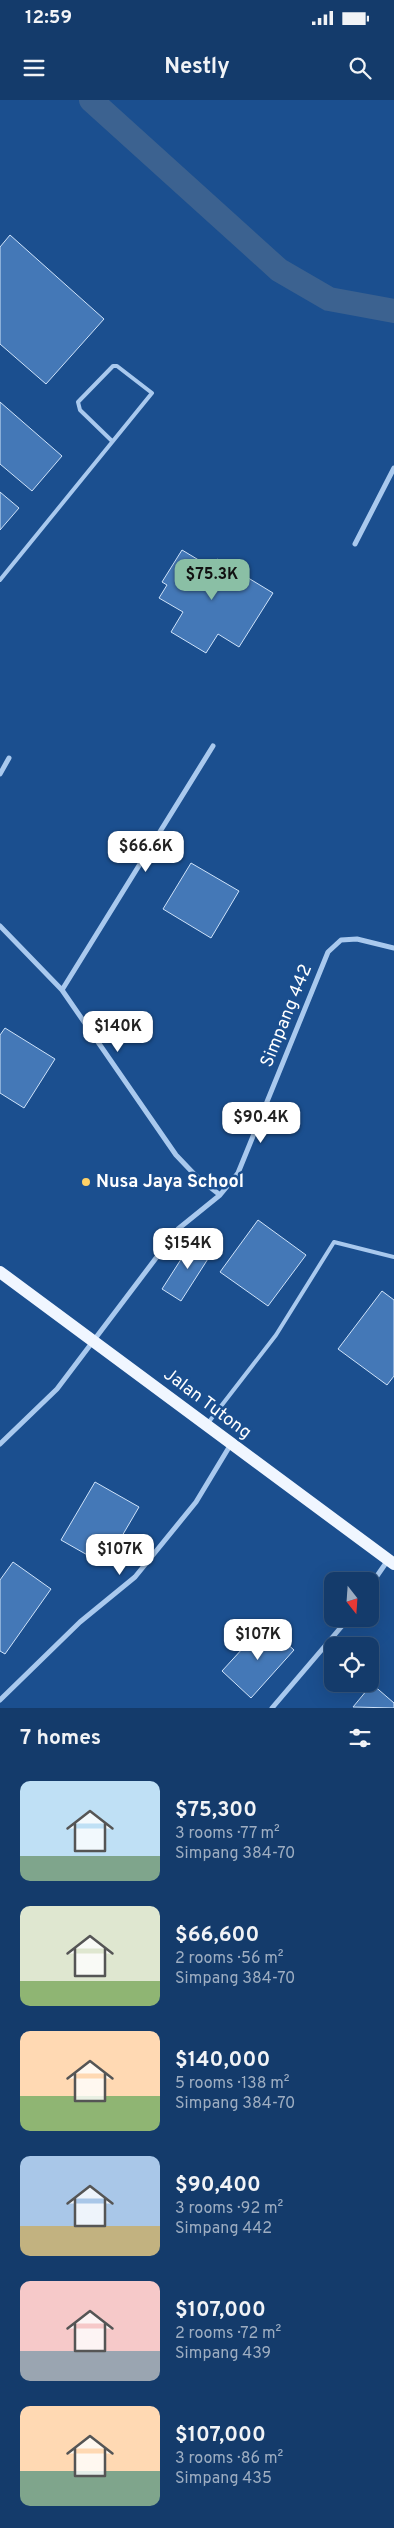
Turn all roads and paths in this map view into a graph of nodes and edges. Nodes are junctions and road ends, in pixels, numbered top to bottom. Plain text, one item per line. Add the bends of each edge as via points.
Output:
1 (112, 441) junction
2 (394, 468) edge
3 (355, 544) dead end
4 (0, 580) edge
5 (213, 746) dead end
6 (9, 758) dead end
7 (0, 774) edge
8 (0, 926) edge
9 (394, 948) edge
10 (62, 990) junction
11 (220, 1195) junction
12 (394, 1258) edge
13 (0, 1272) edge
14 (94, 1342) junction
15 (206, 1425) junction
16 (0, 1444) edge
17 (231, 1444) junction
18 (391, 1562) edge
19 (379, 1576) edge
20 (340, 1628) edge
21 (0, 1700) edge
22 (272, 1708) edge

1 - 1 lane via 152,393 117,366 113,366 78,402 80,410
1 - 4 lane
2 - 3 street
5 - 10 street
6 - 7 street
8 - 10 street
9 - 11 street, Simpang 442 via 357,939 341,940 328,952 238,1173
10 - 11 street via 176,1155
11 - 14 street, Simpang 442 via 178,1229
12 - 15 lane via 334,1242 276,1335
13 - 14 main road, Jalan Tutong
14 - 15 main road, Jalan Tutong
14 - 16 street, Simpang 442 via 57,1389
15 - 17 main road, Jalan Tutong
17 - 18 main road, Jalan Tutong
17 - 21 street via 196,1502 135,1577 80,1622
18 - 19 street
20 - 22 street

